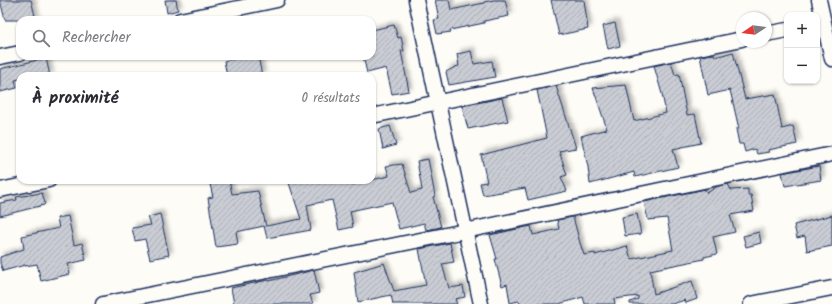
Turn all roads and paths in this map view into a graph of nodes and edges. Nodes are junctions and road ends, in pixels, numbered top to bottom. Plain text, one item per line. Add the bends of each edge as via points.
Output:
1 (277, 0) edge
2 (416, 0) edge
3 (819, 0) edge
4 (199, 16) edge
5 (824, 22) edge
6 (784, 31) edge
7 (772, 33) edge
8 (736, 40) edge
9 (16, 54) edge
10 (0, 57) edge
11 (832, 59) edge
12 (438, 103) junction
13 (376, 115) edge
14 (832, 154) edge
15 (29, 184) edge
16 (0, 190) edge
17 (465, 231) junction
18 (832, 288) edge
19 (103, 304) edge
20 (481, 304) edge
21 (751, 304) edge

1 - 4 street
2 - 12 street
3 - 5 street
5 - 11 street
6 - 7 street
8 - 12 street
9 - 10 street
12 - 13 street
12 - 17 street
14 - 17 street
15 - 16 street
17 - 19 street
17 - 20 street
18 - 21 street

